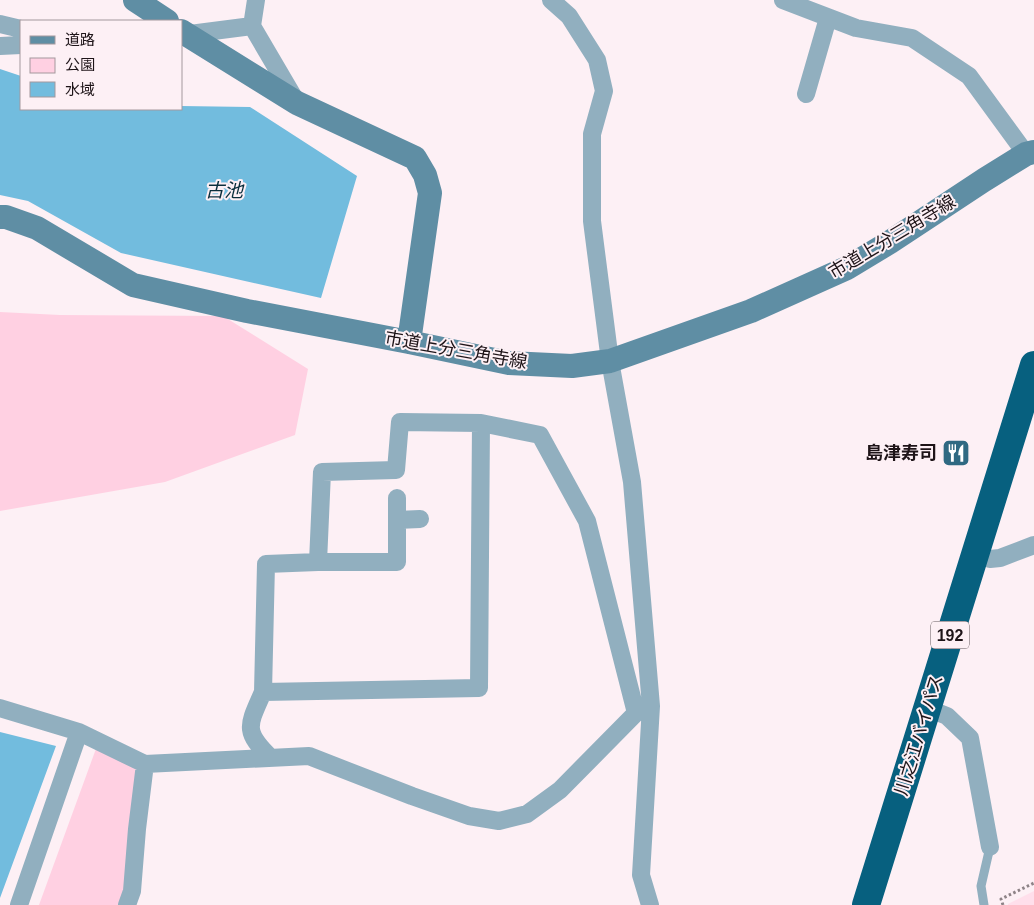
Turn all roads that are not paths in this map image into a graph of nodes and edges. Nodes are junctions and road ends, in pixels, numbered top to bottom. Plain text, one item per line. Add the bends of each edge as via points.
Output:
1 (135, 0) edge
2 (256, 0) edge
3 (551, 0) edge
4 (782, 0) edge
5 (828, 18) junction
6 (165, 20) edge
7 (0, 24) edge
8 (252, 26) junction
9 (20, 29) edge
10 (183, 33) edge
11 (20, 45) edge
12 (0, 46) edge
13 (806, 94) dead end
14 (298, 103) junction
15 (1030, 153) edge
16 (0, 217) edge
17 (409, 342) junction
18 (610, 361) junction
19 (1034, 365) edge
20 (481, 423) junction
21 (397, 498) dead end
22 (420, 519) dead end
23 (398, 520) junction
24 (1034, 545) edge
25 (990, 559) dead end
26 (318, 562) junction
27 (263, 692) junction
28 (0, 708) edge
29 (927, 708) junction
30 (644, 710) junction
31 (79, 732) junction
32 (271, 758) junction
33 (145, 764) junction
34 (990, 847) joint
35 (18, 905) edge
36 (128, 905) edge
37 (650, 905) edge
38 (866, 905) edge
39 (984, 905) edge

1 - 6 street
2 - 8 street
3 - 18 street via 569,16 597,60 604,91 592,134 592,221
4 - 5 street
5 - 13 street
5 - 15 street via 856,28 912,38 969,76
7 - 9 street
8 - 10 street
8 - 14 street
10 - 14 street
11 - 12 street
14 - 17 street via 407,153 425,175 430,193
15 - 18 street, 市道上分三角寺線 via 847,268 751,312
16 - 17 street, 市道上分三角寺線 via 37,228 133,285
17 - 18 street, 市道上分三角寺線 via 509,363 572,366
18 - 30 street via 632,482
19 - 29 highway, 川之江バイパス / 192
20 - 26 street via 400,422 396,470 322,472
20 - 27 street via 480,688
20 - 30 street via 540,435 587,521
21 - 23 street
22 - 23 street
23 - 26 street via 397,562
24 - 25 street
26 - 27 street via 266,564
27 - 32 street via 250,723 255,743
28 - 31 street
29 - 34 street via 947,716 970,738
29 - 38 highway, 川之江バイパス / 192
30 - 32 street via 560,790 527,814 499,821 469,816 309,756
30 - 37 street via 641,875
31 - 33 street
31 - 35 street
32 - 33 street
33 - 36 street
34 - 39 lane via 981,886

